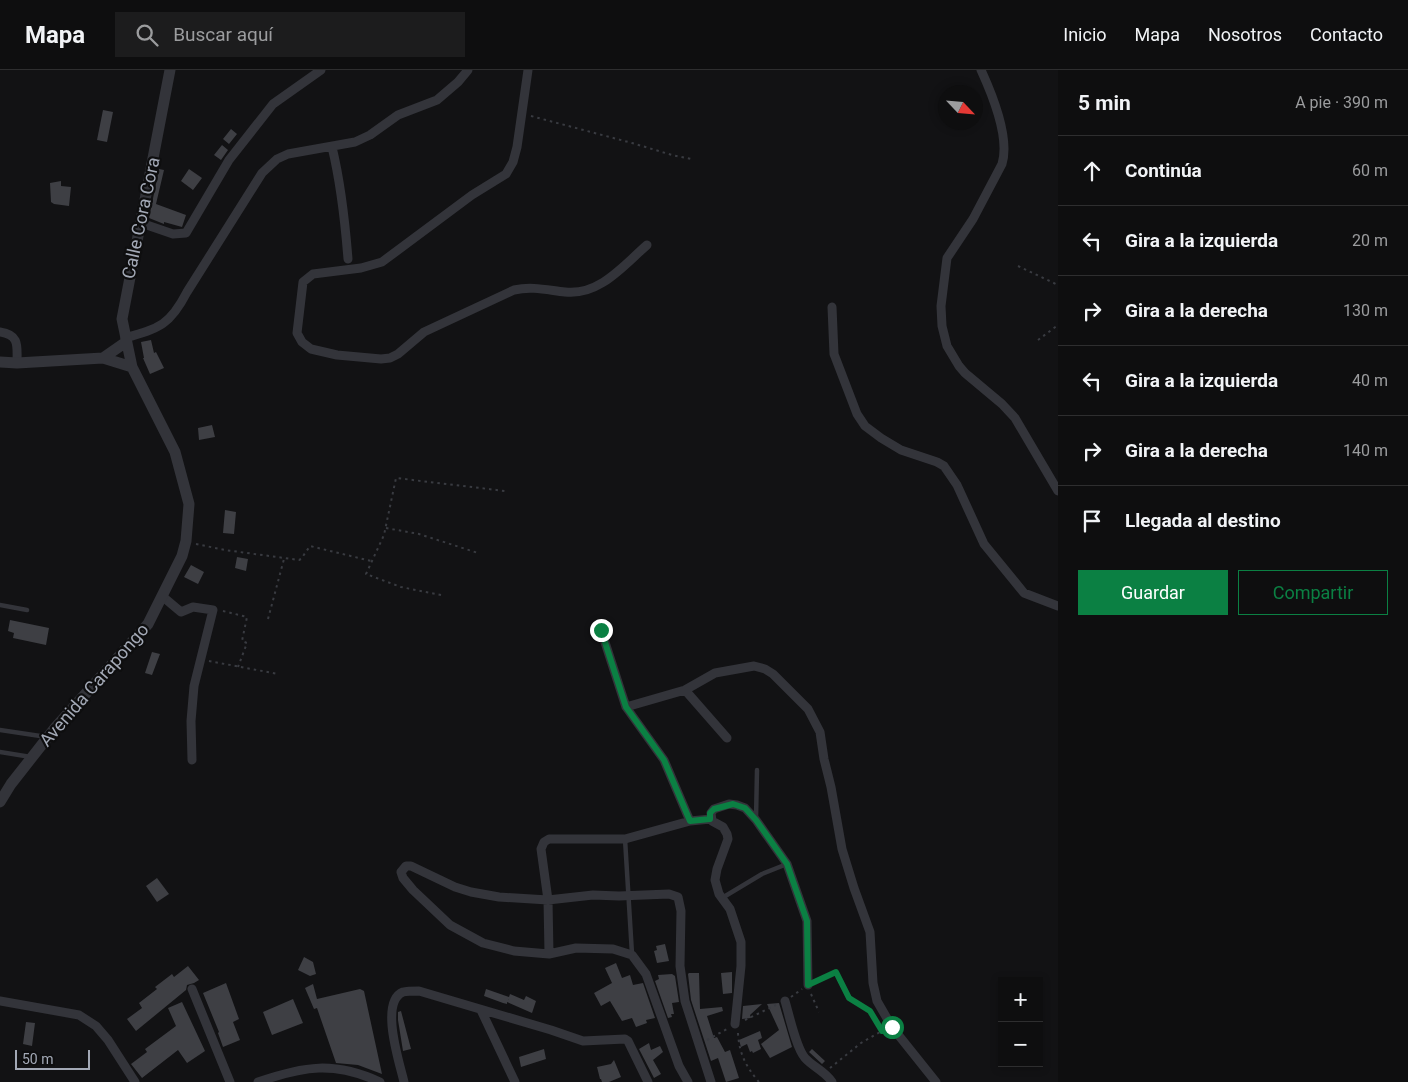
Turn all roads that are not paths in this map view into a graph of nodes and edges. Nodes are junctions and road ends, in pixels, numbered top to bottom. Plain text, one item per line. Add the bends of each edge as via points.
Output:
1 (170, 70) edge
2 (321, 70) edge
3 (468, 70) edge
4 (528, 70) edge
5 (981, 70) edge
6 (332, 147) junction
7 (141, 223) junction
8 (647, 245) dead end
9 (348, 260) dead end
10 (832, 307) dead end
11 (0, 332) edge
12 (125, 340) junction
13 (103, 358) junction
14 (0, 362) edge
15 (17, 363) junction
16 (132, 367) junction
17 (1058, 491) edge
18 (162, 596) junction
19 (0, 605) edge
20 (1058, 606) edge
21 (27, 610) dead end
22 (601, 630) dead end
23 (685, 690) junction
24 (626, 707) junction
25 (0, 730) edge
26 (48, 738) junction
27 (727, 738) dead end
28 (0, 752) edge
29 (33, 757) junction
30 (192, 760) dead end
31 (756, 770) dead end
32 (0, 802) edge
33 (710, 819) junction
34 (756, 820) junction
35 (690, 821) junction
36 (625, 838) junction
37 (787, 864) junction
38 (629, 896) junction
39 (722, 898) junction
40 (548, 900) junction
41 (549, 954) junction
42 (632, 955) junction
43 (808, 985) road end
44 (192, 989) dead end
45 (0, 1001) edge
46 (785, 1001) road end
47 (481, 1010) junction
48 (740, 1022) road end
49 (287, 1072) junction
50 (135, 1082) edge
51 (230, 1082) edge
52 (258, 1082) edge
53 (290, 1082) edge
54 (380, 1082) edge
55 (404, 1082) edge
56 (515, 1082) edge
57 (648, 1082) edge
58 (688, 1082) edge
59 (711, 1082) edge
60 (832, 1082) edge
61 (936, 1082) edge

1 - 7 street, Calle Cora Cora
2 - 7 street via 273,104 229,160 186,233 173,234
3 - 6 street via 437,100 398,116 355,142
4 - 8 street via 515,154 506,174 472,195 382,262 313,274 307,278 303,282 297,333 302,342 311,349 337,355 390,358 424,332 514,290 535,288 566,292 592,289 608,280
5 - 17 street via 993,96 1004,156 973,219 947,258 942,326 947,346 959,366 1015,418
6 - 9 street via 340,177
6 - 12 street via 288,154 277,159 262,173 177,312 168,321
7 - 12 street, Calle Cora Cora via 123,306
10 - 20 street via 834,354 856,414 865,426 901,450 944,466 957,485 984,544 1024,593
11 - 15 street via 9,334 15,341
12 - 13 street
12 - 16 street, Calle Cora Cora
13 - 15 street
13 - 16 street
14 - 15 street
16 - 18 street, Avenida Carapongo via 175,452 189,504 182,556
18 - 26 street, Avenida Carapongo via 148,624
18 - 30 street via 181,612 193,606 213,610 194,686
19 - 21 lane
22 - 24 street
23 - 24 street
23 - 27 street
23 - 61 street via 715,673 748,666 761,667 802,702 813,716 820,732 842,848 870,932 874,993 892,1027
24 - 35 street via 664,760
25 - 26 lane
26 - 29 street, Avenida Carapongo
28 - 29 lane
29 - 32 street, Avenida Carapongo
31 - 34 lane
33 - 34 street via 714,809 733,804 745,808
33 - 35 street
33 - 39 street via 723,827 727,834 716,874 716,885
34 - 37 street
35 - 36 street
36 - 38 lane
36 - 40 street via 546,840 542,849
37 - 39 lane via 762,874
37 - 43 street via 807,921
38 - 40 street via 593,894
38 - 42 lane
38 - 59 street via 669,894 678,897 681,911 680,966 685,1001
39 - 48 street via 730,910 741,942
40 - 41 street
40 - 41 street via 471,892 411,866 404,867 401,872 426,904 467,936 504,949
41 - 42 street via 576,948 613,949
42 - 58 street via 646,974 679,1066
44 - 51 street
45 - 50 street via 79,1015 96,1026 108,1040
46 - 60 street via 804,1058
47 - 55 street via 419,991 402,992 391,1013
47 - 56 street
47 - 57 street via 583,1041 625,1039
49 - 52 street
49 - 53 street
49 - 54 street via 318,1068 347,1070

